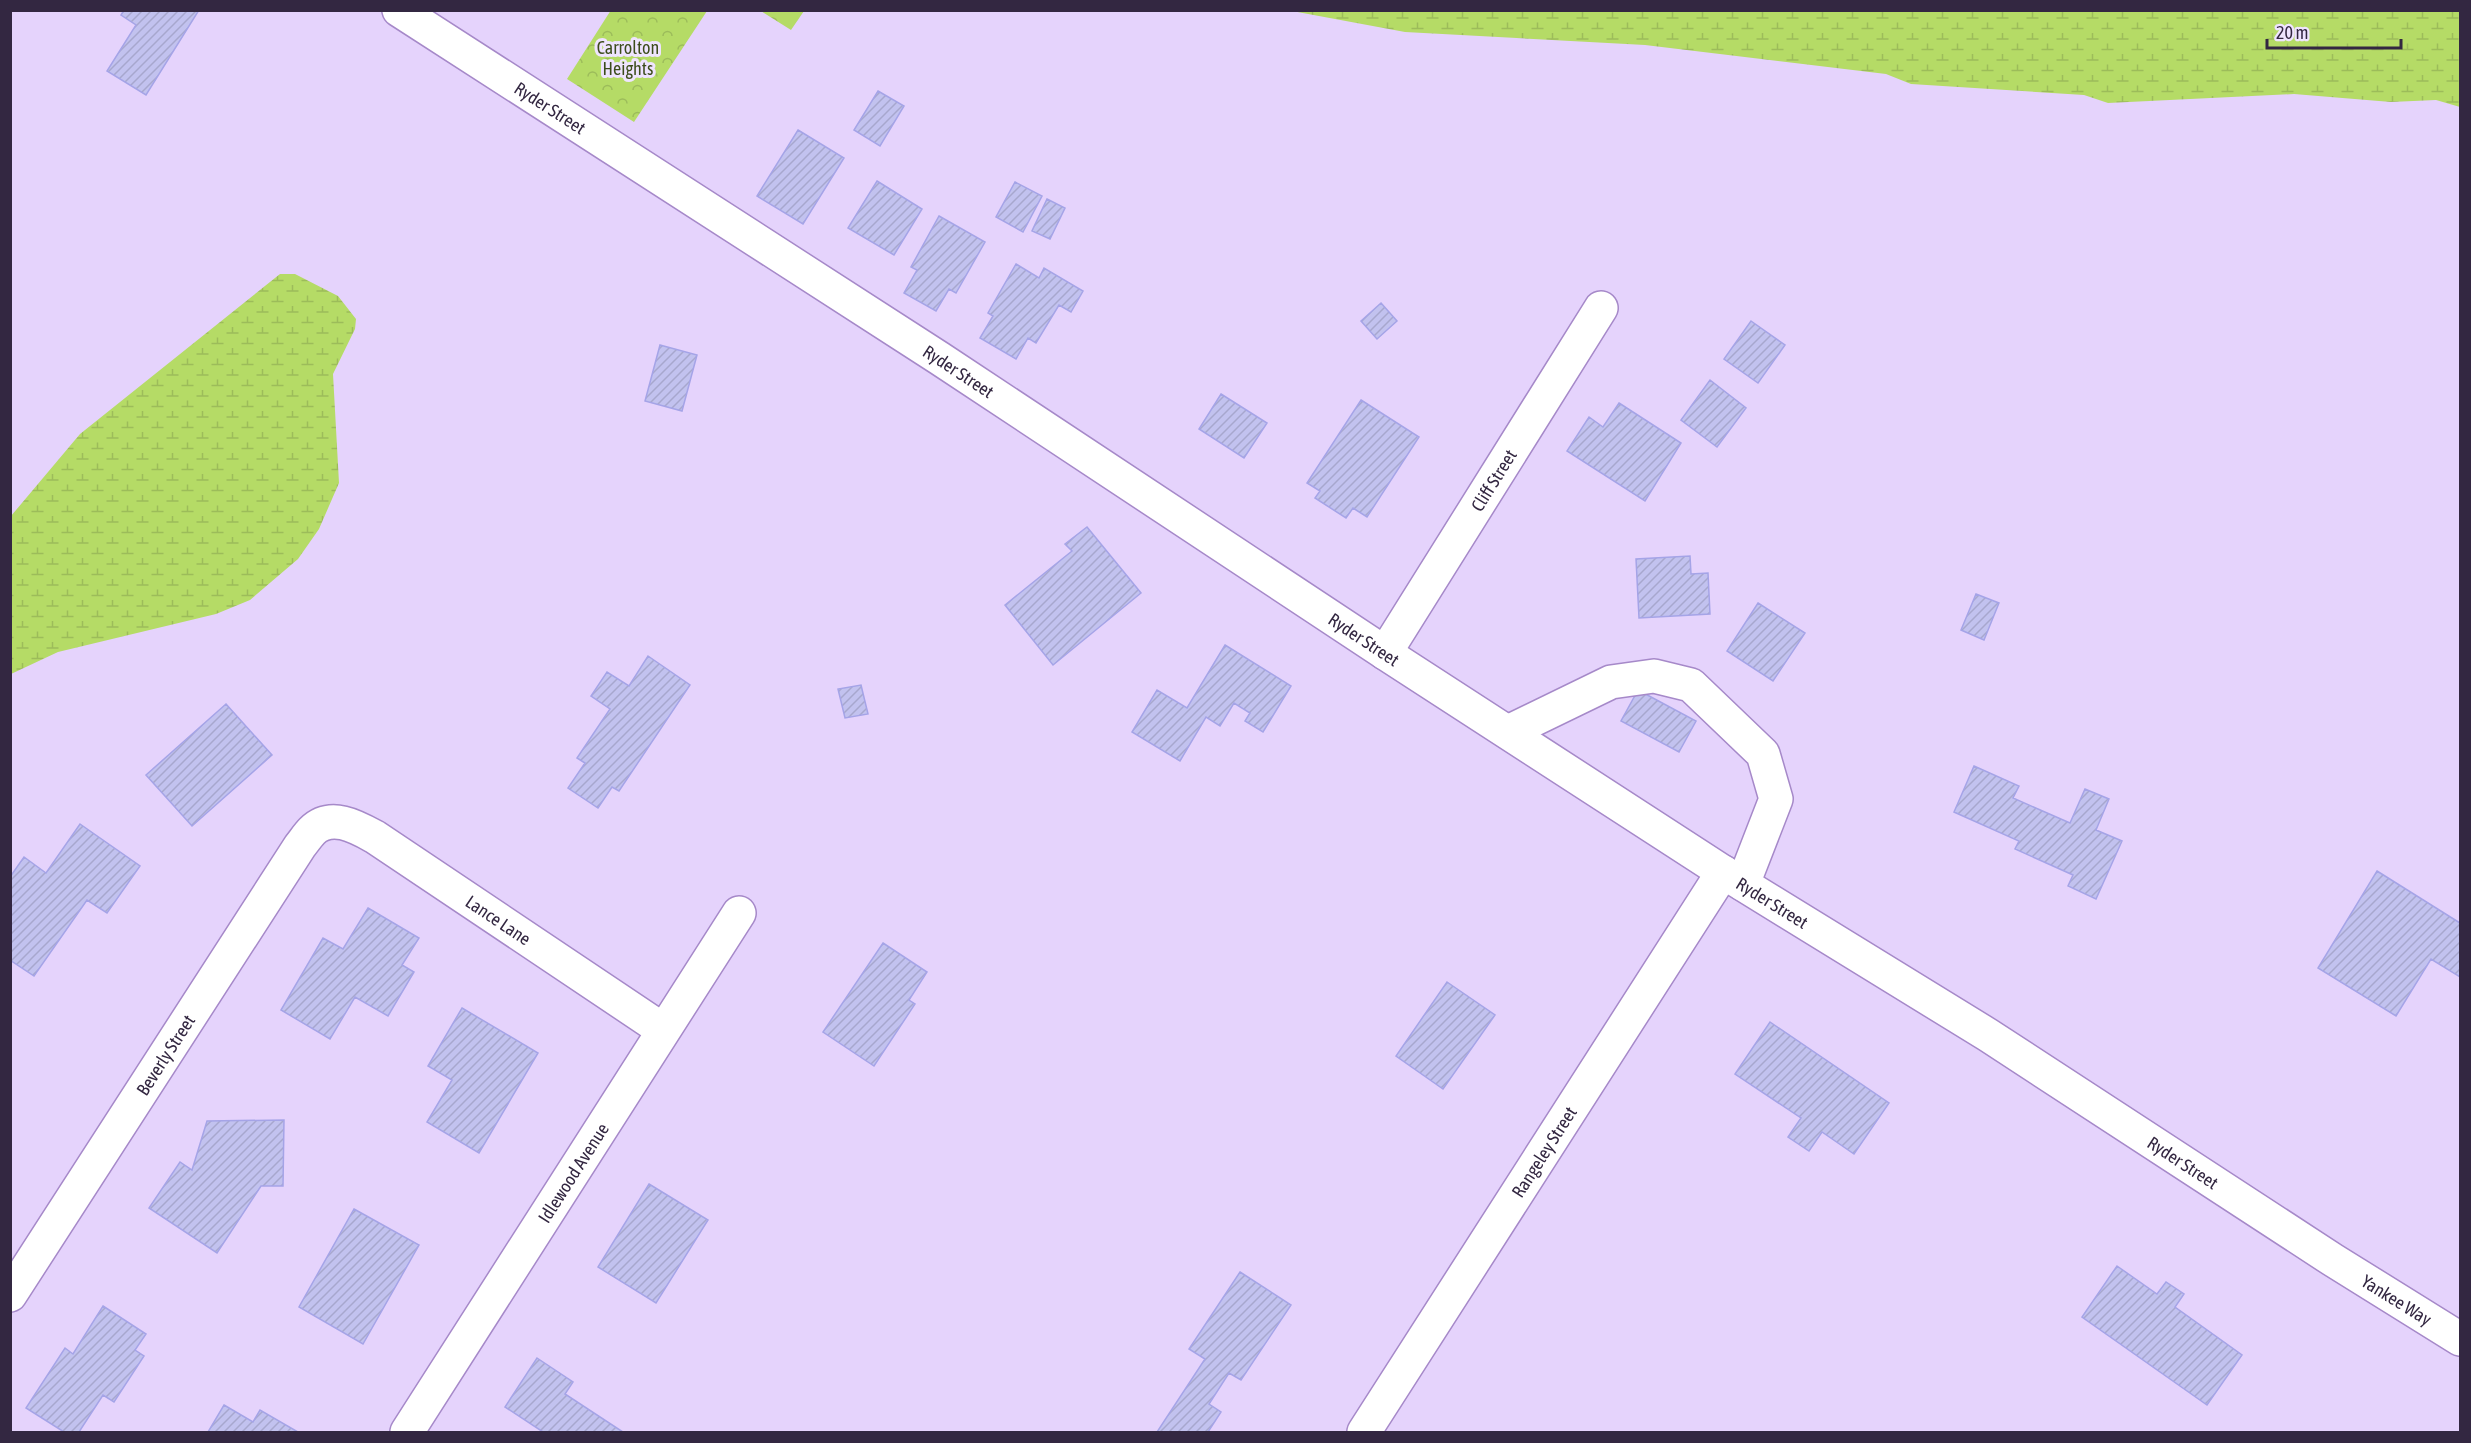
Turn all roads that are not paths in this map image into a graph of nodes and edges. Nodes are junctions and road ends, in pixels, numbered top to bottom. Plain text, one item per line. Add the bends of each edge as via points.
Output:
1 (399, 10) edge
2 (1601, 308) dead end
3 (1385, 653) junction
4 (1508, 732) junction
5 (328, 823) joint
6 (1733, 878) junction
7 (739, 913) dead end
8 (663, 1030) junction
9 (2333, 1260) joint
10 (10, 1295) edge
11 (2460, 1339) edge
12 (407, 1432) edge
13 (1364, 1432) edge

1 - 3 street, Ryder Street via 939,358
2 - 3 street, Cliff Street
3 - 4 street, Ryder Street
4 - 6 street, Ryder Street
4 - 6 street, Rangeley Street via 1611,682 1654,676 1691,685 1763,754 1776,799
5 - 8 street, Lance Lane via 346,823 375,837
5 - 10 street, Beverly Street via 313,831 300,846
6 - 9 street, Ryder Street via 1988,1035
6 - 13 street, Rangeley Street
7 - 8 street, Idlewood Avenue
8 - 12 street, Idlewood Avenue
9 - 11 street, Yankee Way

